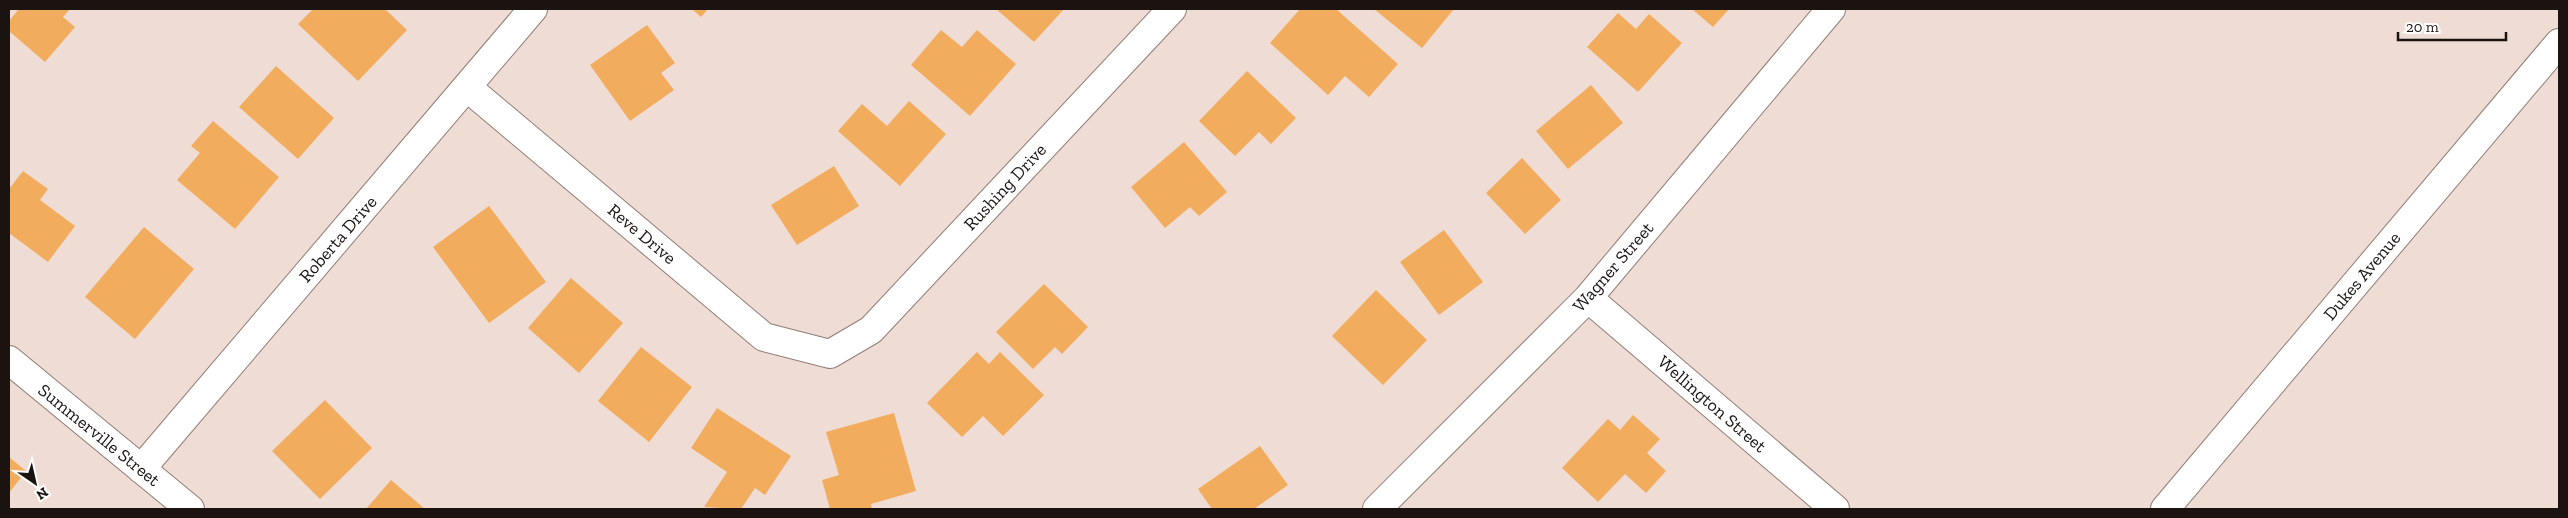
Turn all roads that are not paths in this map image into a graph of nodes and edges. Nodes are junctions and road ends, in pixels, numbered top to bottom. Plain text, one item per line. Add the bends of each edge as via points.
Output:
1 (533, 9) edge
2 (1172, 9) edge
3 (1831, 9) edge
4 (2559, 43) edge
5 (468, 88) junction
6 (1588, 298) junction
7 (830, 354) joint
8 (9, 360) edge
9 (141, 469) junction
10 (190, 509) edge
11 (1377, 509) edge
12 (1835, 509) edge
13 (2166, 509) edge

1 - 5 street, Roberta Drive
2 - 7 street, Rushing Drive via 871,330
3 - 6 street, Wagner Street
4 - 13 street, Dukes Avenue
5 - 7 street, Reve Drive via 764,337
5 - 9 street, Roberta Drive
6 - 11 street, Wagner Street
6 - 12 street, Wellington Street
8 - 9 street, Summerville Street
9 - 10 street, Summerville Street

